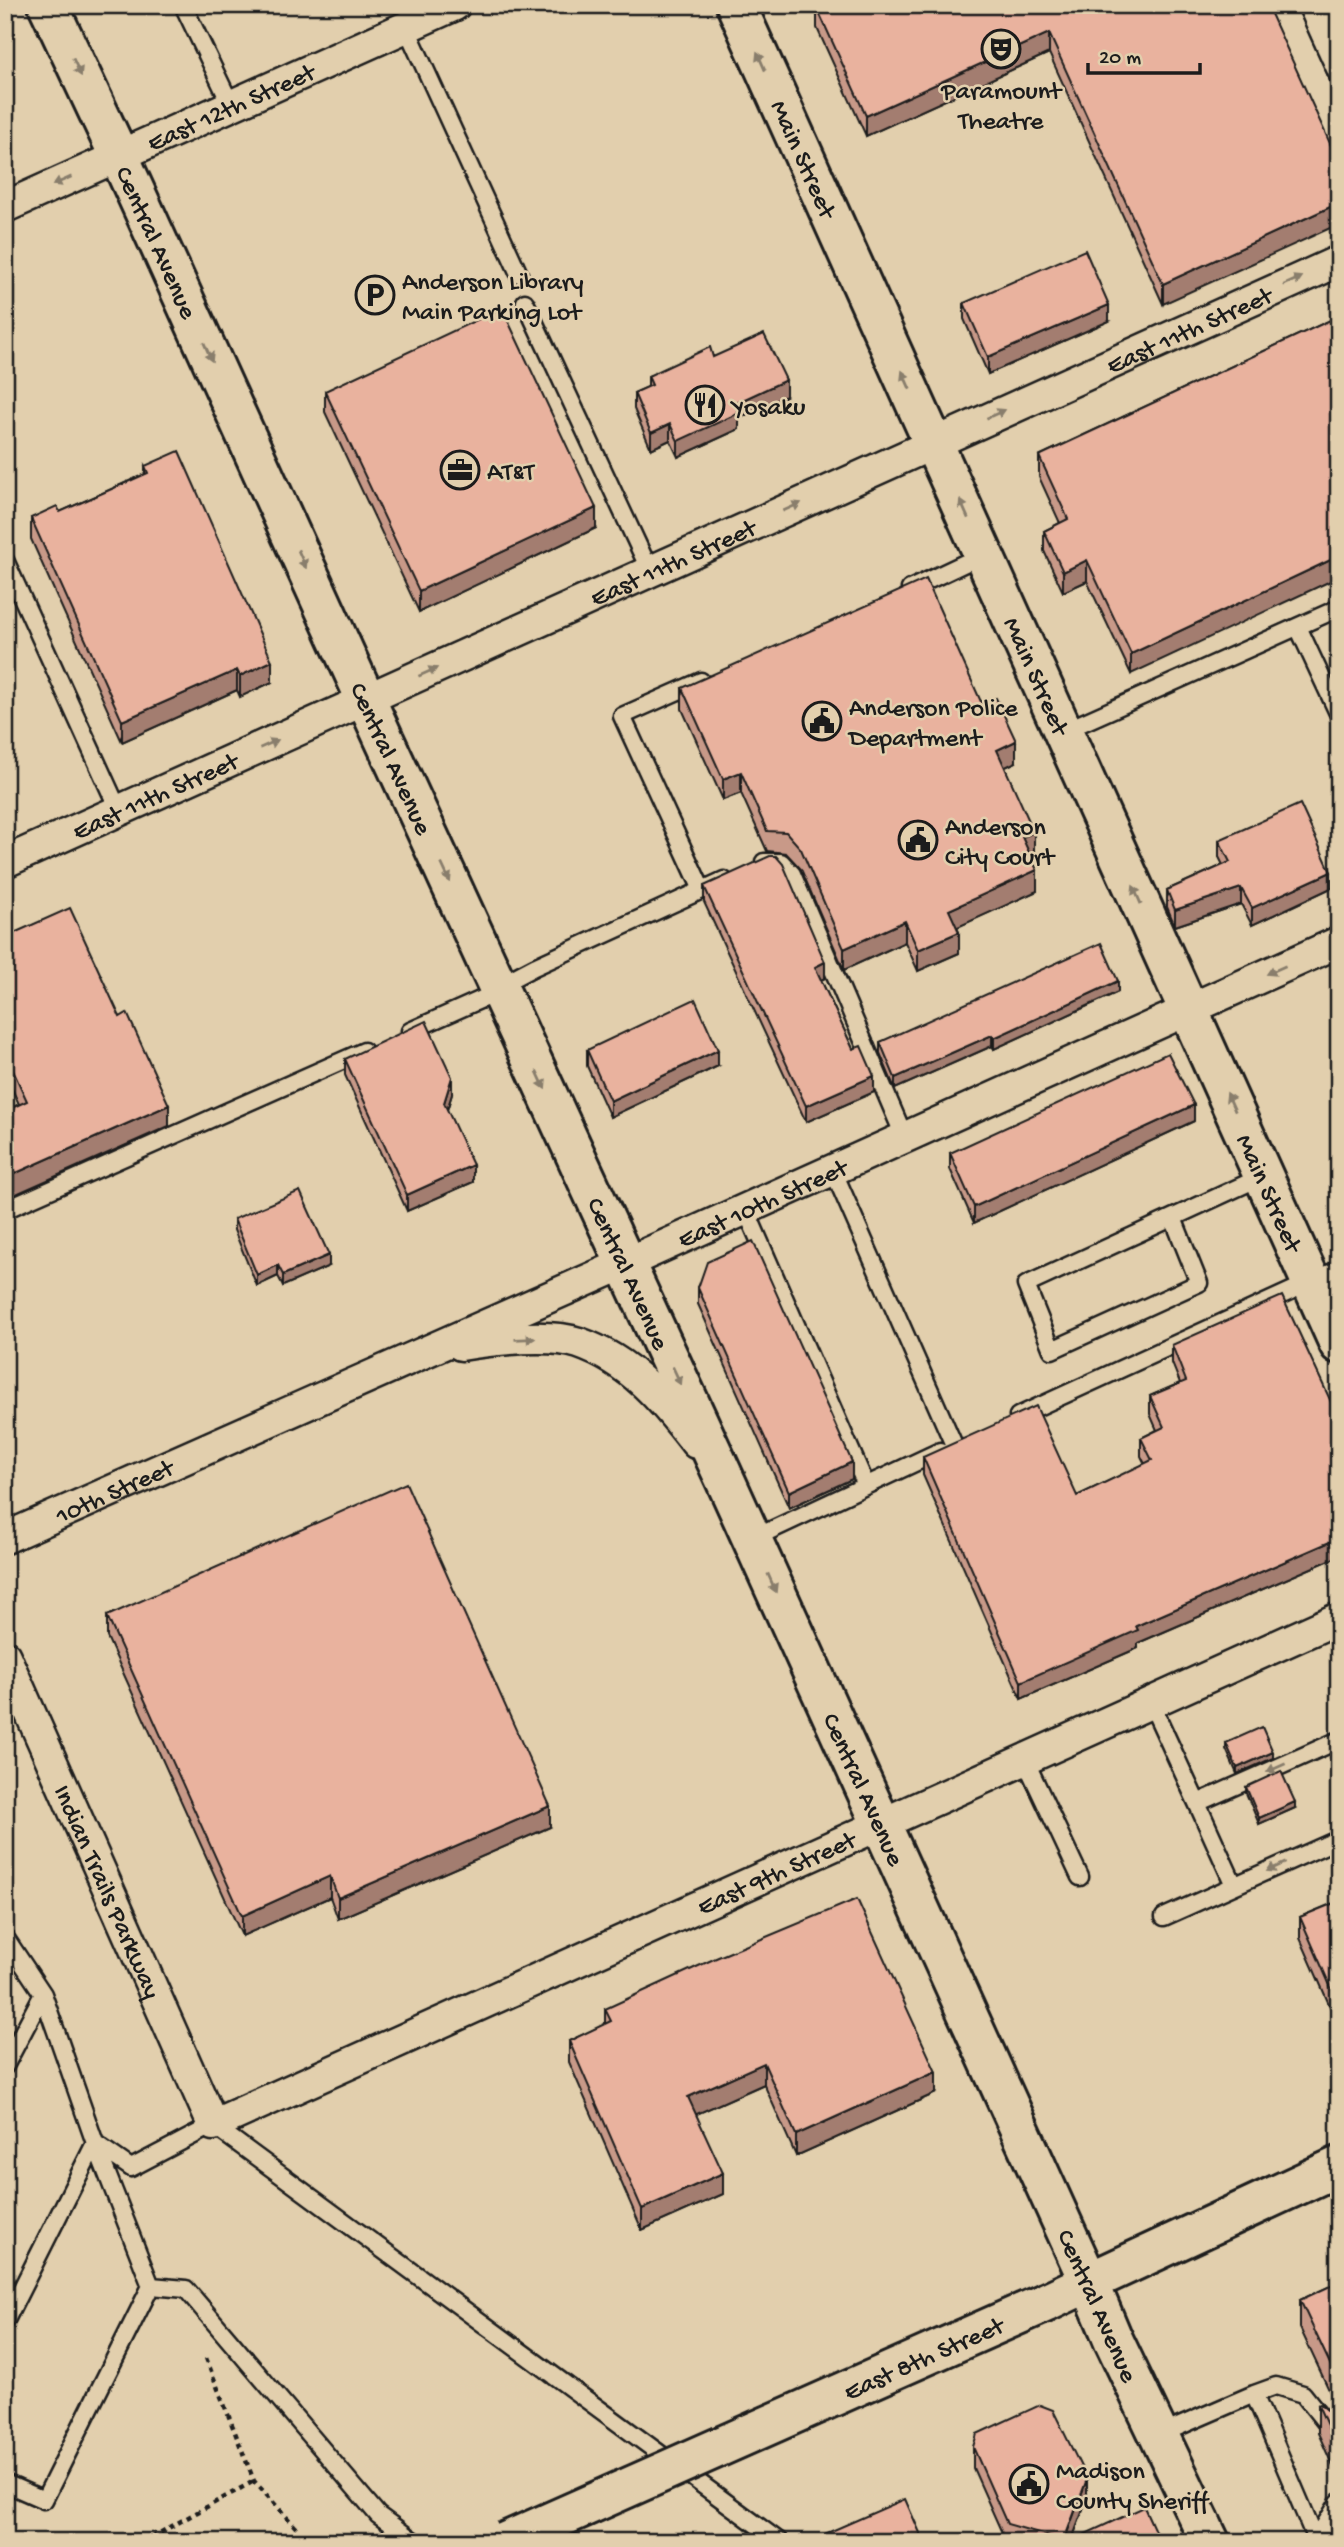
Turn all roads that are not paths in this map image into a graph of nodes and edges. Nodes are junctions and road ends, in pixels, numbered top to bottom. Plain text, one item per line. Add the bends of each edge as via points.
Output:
1 (47, 5) edge
2 (183, 5) edge
3 (455, 5) edge
4 (736, 5) edge
5 (1278, 5) edge
6 (406, 27) junction
7 (231, 105) junction
8 (1339, 139) edge
9 (119, 156) junction
10 (5, 206) edge
11 (1339, 261) edge
12 (519, 274) dead end
13 (525, 302) dead end
14 (934, 442) junction
15 (984, 554) junction
16 (5, 560) edge
17 (650, 571) junction
18 (900, 593) edge
19 (1339, 608) edge
20 (1298, 626) junction
21 (710, 677) edge
22 (366, 700) junction
23 (1339, 715) edge
24 (1064, 732) junction
25 (120, 811) junction
26 (5, 862) edge
27 (702, 890) junction
28 (1339, 942) edge
29 (499, 988) junction
30 (1189, 1009) junction
31 (400, 1035) edge
32 (375, 1046) edge
33 (904, 1136) junction
34 (832, 1168) junction
35 (1264, 1176) junction
36 (745, 1208) junction
37 (5, 1210) edge
38 (1173, 1218) junction
39 (626, 1263) junction
40 (1325, 1275) edge
41 (1339, 1343) edge
42 (387, 1367) junction
43 (1003, 1422) edge
44 (184, 1458) joint
45 (727, 1483) junction
46 (866, 1485) junction
47 (5, 1538) edge
48 (752, 1539) junction
49 (1339, 1618) edge
50 (5, 1656) edge
51 (1151, 1703) junction
52 (1339, 1740) edge
53 (1025, 1759) junction
54 (1197, 1804) junction
55 (881, 1825) junction
56 (1339, 1839) edge
57 (1080, 1877) dead end
58 (1234, 1885) junction
59 (1164, 1917) dead end
60 (5, 1937) edge
61 (43, 1994) junction
62 (5, 2066) edge
63 (213, 2125) junction
64 (95, 2143) junction
65 (1339, 2166) edge
66 (1089, 2282) junction
67 (151, 2286) junction
68 (5, 2322) edge
69 (1254, 2394) junction
70 (1330, 2428) edge
71 (1159, 2435) junction
72 (5, 2483) edge
73 (1339, 2502) edge
74 (1316, 2541) edge
75 (415, 2542) edge
76 (505, 2542) edge
77 (780, 2542) edge
78 (1210, 2542) edge

1 -> 9 street, Central Avenue
2 - 7 lane
3 - 6 street, East 12th Street
14 -> 4 street, Main Street
5 - 8 street
6 - 7 street, East 12th Street
6 - 12 lane
7 - 9 street, East 12th Street
9 -> 10 street, East 12th Street
9 -> 22 street, Central Avenue
14 -> 11 street, East 11th Street
13 - 17 lane
15 -> 14 street, Main Street
17 -> 14 street, East 11th Street
15 - 18 lane
15 - 24 street, Main Street
16 - 25 lane
22 -> 17 street, East 11th Street
19 - 20 lane
20 - 23 lane
20 - 24 lane
21 - 27 lane via 622,716
25 -> 22 street, East 11th Street
22 -> 29 street, Central Avenue
30 -> 24 street, Main Street
25 - 26 street, East 11th Street
27 - 29 lane via 534,967
27 - 33 lane via 764,862 781,862 792,874
28 -> 30 street, East 10th Street
29 - 31 lane
29 -> 39 street, Central Avenue
30 - 33 street, East 10th Street
35 -> 30 street, Main Street
32 - 37 lane
33 - 34 street, East 10th Street
34 - 36 street, East 10th Street
34 - 46 lane via 960,1442
35 - 38 lane
35 - 40 street, Main Street
36 - 39 street, East 10th Street
36 - 46 lane
38 - 38 lane via 1026,1285 1052,1350 1199,1283
39 - 42 street, East 10th Street
39 -> 45 street, Central Avenue
40 - 41 street, Main Street
40 - 43 lane
42 - 44 street, East 10th Street
42 -> 45 street via 444,1348 490,1340 577,1342 638,1375
44 - 47 street, 10th Street
45 - 48 street, Central Avenue
46 - 48 lane
48 -> 55 street, Central Avenue
49 - 51 street, East 9th Street
50 - 63 street, Indian Trails Parkway
51 - 53 street, East 9th Street
51 - 54 lane
52 -> 54 lane
53 - 55 street, East 9th Street
53 - 57 lane
54 - 58 lane
55 - 63 street, East 9th Street
55 - 66 street, Central Avenue
56 -> 58 lane
58 - 59 lane
60 - 61 lane
61 - 62 lane
61 - 64 lane
63 - 64 lane via 131,2168
63 - 77 lane
64 - 67 lane
64 - 68 lane
65 - 66 street, East 8th Street
66 - 71 street, Central Avenue
66 - 76 street, East 8th Street, bridge
67 - 72 lane via 44,2500
67 - 75 lane via 186,2289 378,2515
69 - 70 lane via 1276,2385 1303,2394
69 - 71 lane
69 - 74 lane
71 - 78 street, Central Avenue
73 - 74 lane

